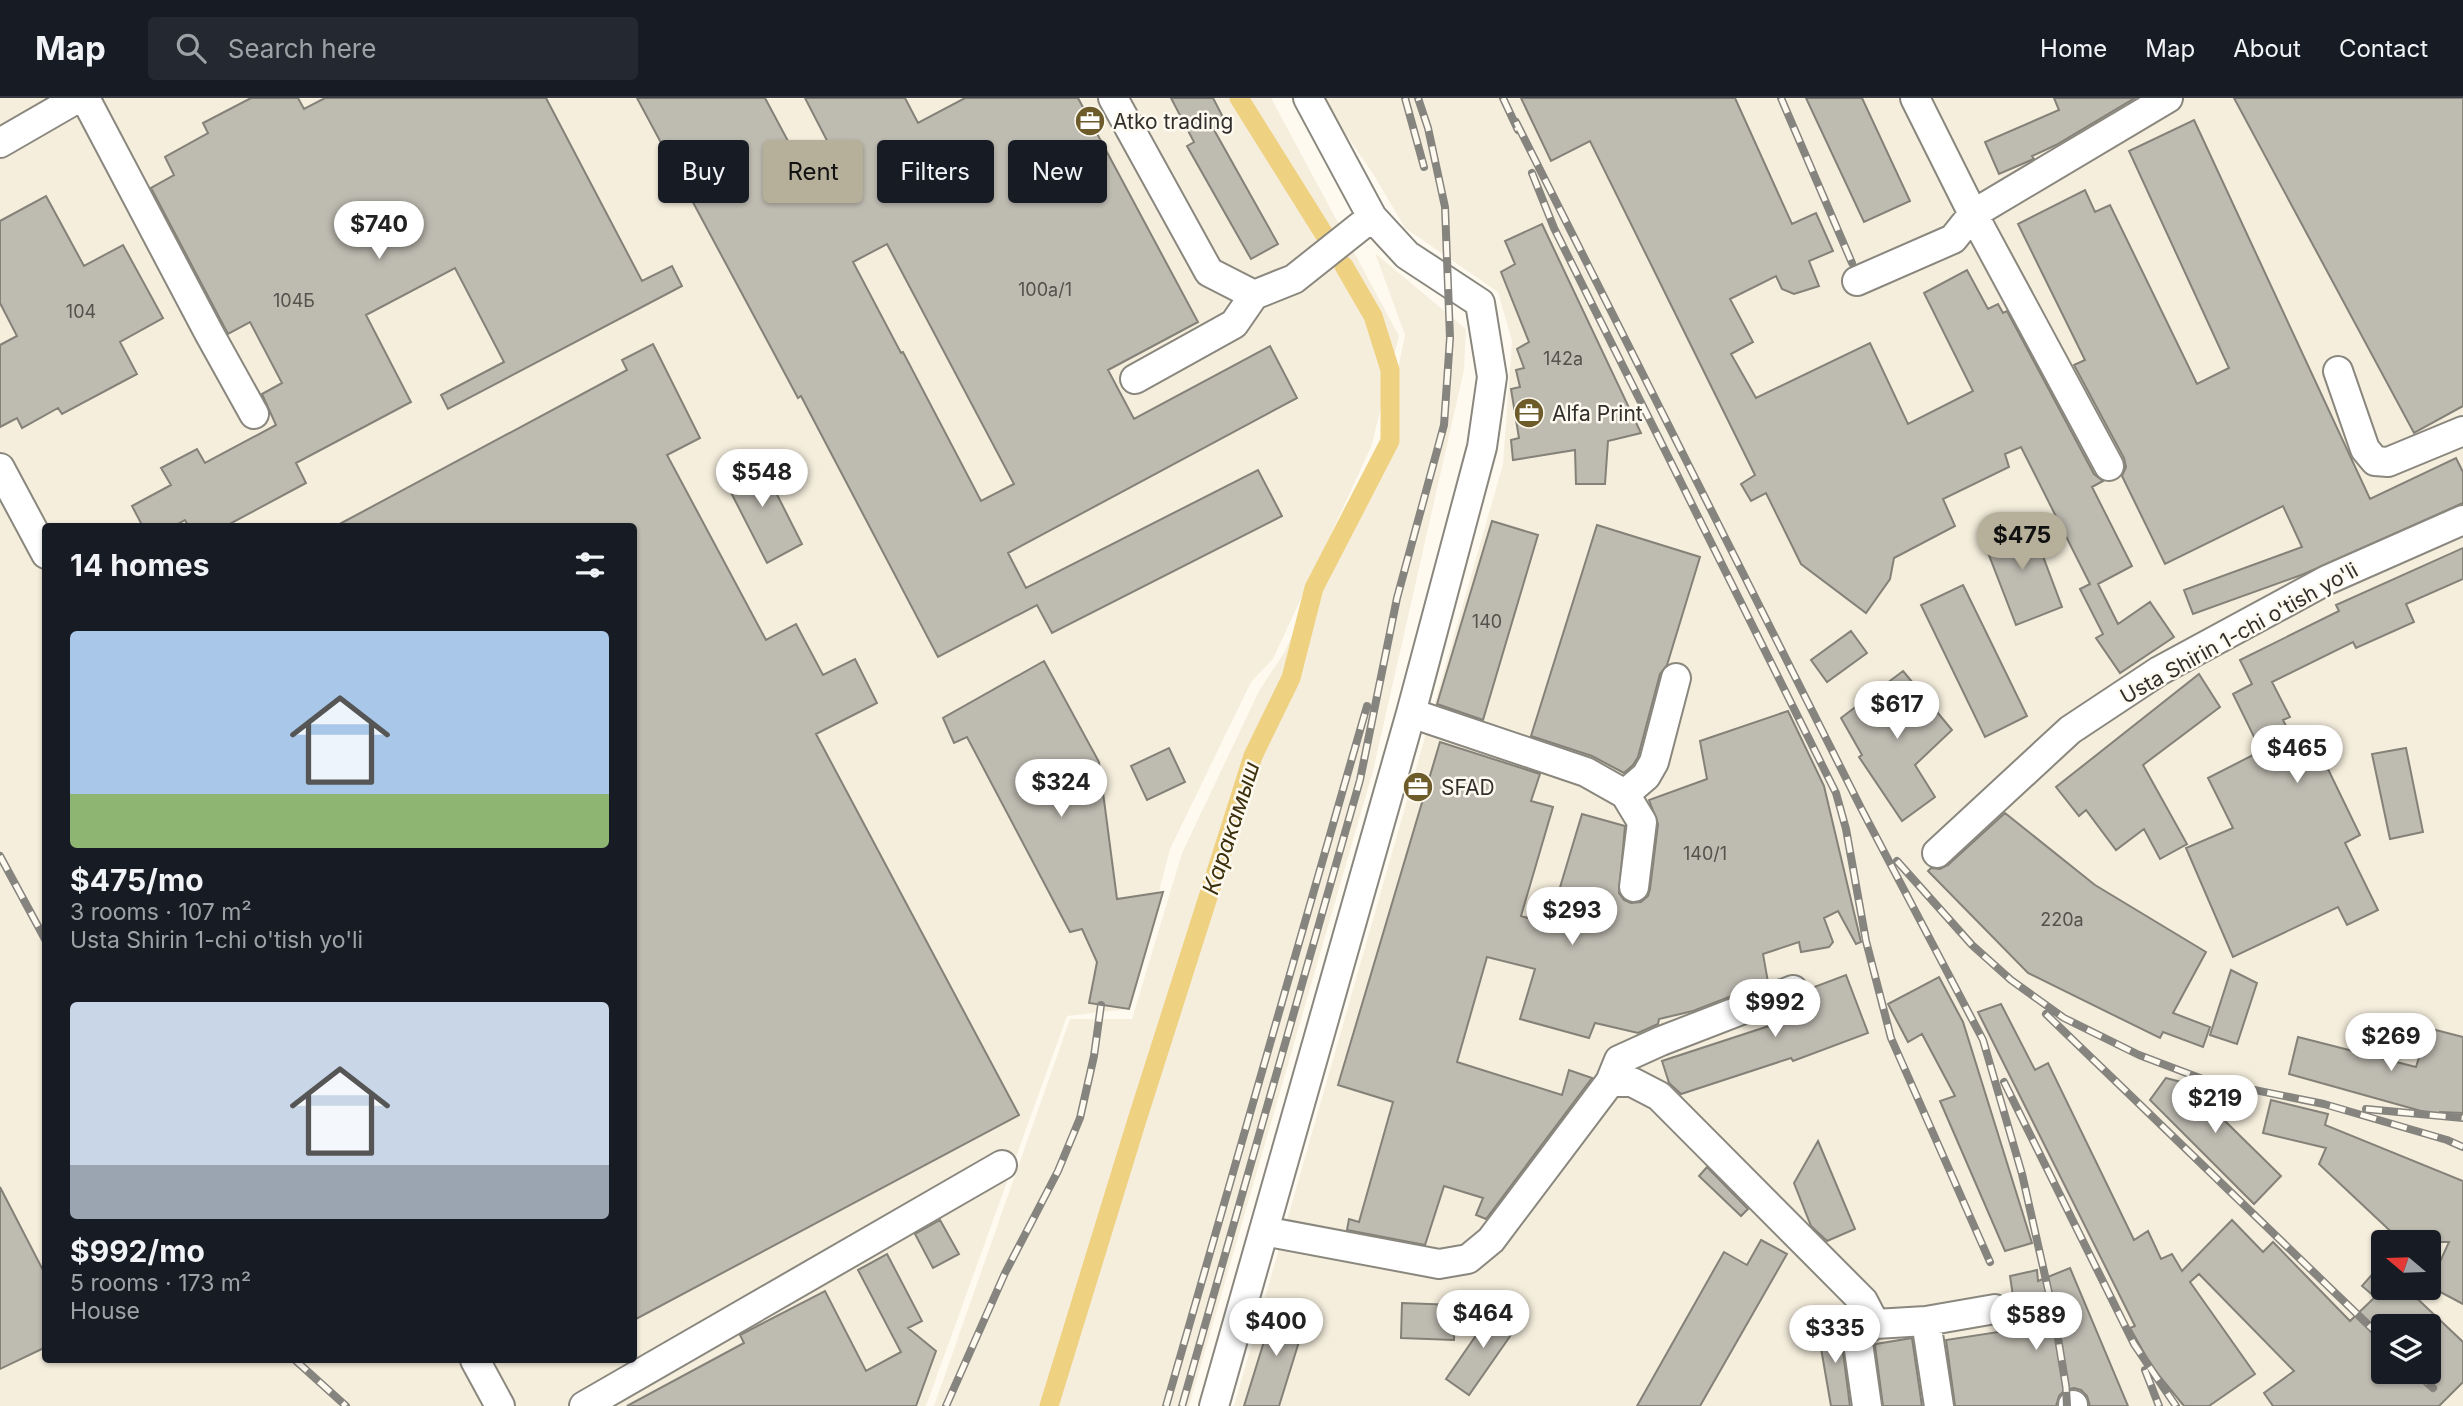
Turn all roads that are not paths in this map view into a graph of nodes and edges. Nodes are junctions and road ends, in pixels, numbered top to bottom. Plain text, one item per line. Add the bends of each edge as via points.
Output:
1 (78, 98) edge
2 (85, 98) edge
3 (1113, 98) edge
4 (1308, 98) edge
5 (1915, 98) edge
6 (2168, 98) edge
7 (0, 143) edge
8 (1973, 214) junction
9 (1373, 218) junction
10 (1857, 281) dead end
11 (1254, 295) junction
12 (2338, 371) dead end
13 (1135, 379) dead end
14 (254, 414) dead end
15 (2463, 431) edge
16 (2109, 466) dead end
17 (0, 468) edge
18 (2463, 520) edge
19 (42, 547) edge
20 (1676, 678) dead end
21 (1411, 713) junction
22 (1625, 794) junction
23 (1937, 853) dead end
24 (1634, 887) dead end
25 (1793, 990) dead end
26 (1610, 1082) junction
27 (1002, 1165) dead end
28 (1264, 1231) junction
29 (1995, 1308) dead end
30 (1926, 1321) junction
31 (1875, 1324) junction
32 (477, 1363) edge
33 (500, 1406) edge
34 (584, 1406) edge
35 (1214, 1406) edge
36 (1867, 1406) edge
37 (1939, 1406) edge

1 - 7 street
2 - 14 street
3 - 11 street via 1209,272
4 - 9 street
5 - 8 street
6 - 8 street
8 - 10 street via 1953,239
8 - 16 street
9 - 11 street via 1294,279
9 - 21 street via 1407,255 1480,303 1492,377 1482,447
11 - 13 street via 1234,324
12 - 15 street via 2365,449 2375,461 2388,462
17 - 19 street
18 - 23 street, Usta Shirin 1-chi o'tish yo'li via 2327,580 2160,671 2070,730
20 - 22 street via 1654,762
21 - 22 street via 1587,772
21 - 28 street
22 - 24 street via 1642,822
25 - 26 street via 1619,1060
26 - 28 street via 1491,1240 1468,1259 1439,1265
26 - 31 street via 1632,1082 1659,1096 1863,1301
27 - 34 street
28 - 35 street
29 - 30 street
30 - 31 street
30 - 37 street
31 - 36 street via 1864,1331 1858,1343
32 - 33 street

